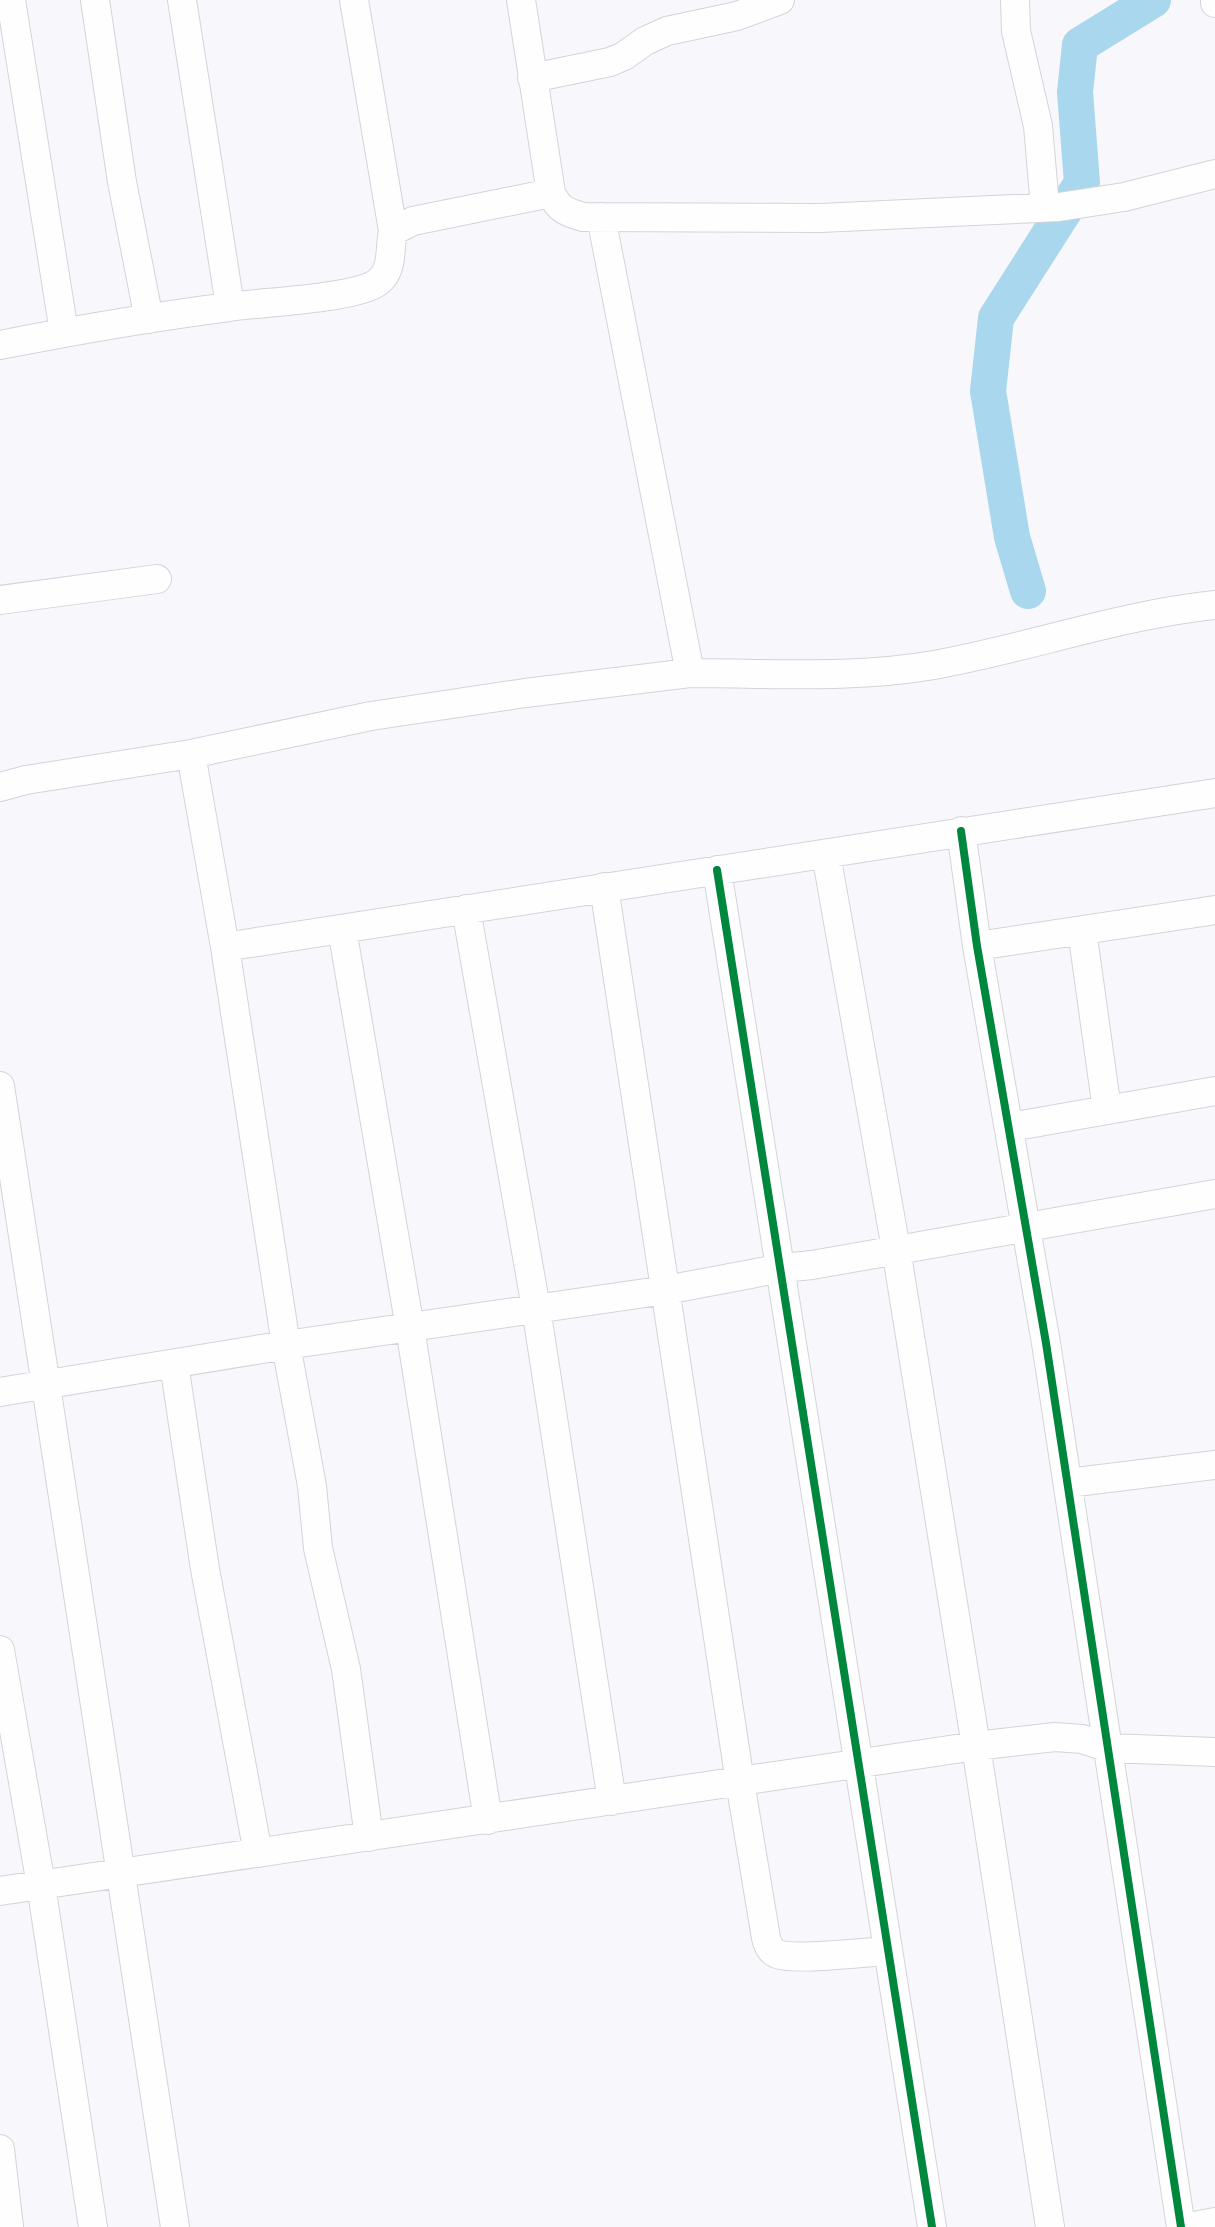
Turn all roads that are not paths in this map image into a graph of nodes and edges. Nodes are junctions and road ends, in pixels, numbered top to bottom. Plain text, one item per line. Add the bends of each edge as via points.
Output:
1 (11, 0) edge
2 (95, 0) edge
3 (182, 0) edge
4 (354, 0) edge
5 (521, 0) edge
6 (780, 0) edge
7 (1015, 0) edge
8 (532, 78) junction
9 (1215, 174) edge
10 (551, 193) junction
11 (1052, 207) junction
12 (601, 217) junction
13 (393, 231) junction
14 (230, 306) junction
15 (149, 319) junction
16 (64, 332) junction
17 (0, 345) edge
18 (157, 579) dead end
19 (0, 600) edge
20 (1215, 605) edge
21 (690, 673) junction
22 (191, 754) junction
23 (0, 787) edge
24 (1215, 793) edge
25 (961, 831) junction
26 (826, 854) junction
27 (717, 870) junction
28 (604, 887) junction
29 (466, 909) junction
30 (1215, 910) edge
31 (342, 929) junction
32 (1082, 930) junction
33 (977, 946) junction
34 (225, 947) junction
35 (0, 1086) edge
36 (1215, 1091) edge
37 (1107, 1110) junction
38 (1010, 1127) junction
39 (1215, 1194) edge
40 (1028, 1228) junction
41 (896, 1249) junction
42 (782, 1268) junction
43 (666, 1290) junction
44 (536, 1308) junction
45 (410, 1328) junction
46 (286, 1345) junction
47 (174, 1364) junction
48 (47, 1386) junction
49 (0, 1392) edge
50 (1215, 1465) edge
51 (1068, 1483) junction
52 (0, 1650) edge
53 (976, 1746) junction
54 (1109, 1748) junction
55 (1215, 1752) edge
56 (858, 1764) junction
57 (740, 1782) junction
58 (612, 1801) junction
59 (488, 1820) junction
60 (369, 1837) junction
61 (258, 1853) junction
62 (121, 1874) junction
63 (41, 1885) junction
64 (0, 1891) edge
65 (888, 1951) junction
66 (0, 2149) edge
67 (1215, 2222) edge
68 (9, 2227) edge
69 (93, 2227) edge
70 (175, 2227) edge
71 (932, 2227) edge
72 (1050, 2227) edge
73 (1181, 2227) edge
74 (1189, 2227) edge

1 - 16 street
2 - 15 street
3 - 14 street
4 - 13 street
5 - 8 street
6 - 8 street via 737,16 667,31 610,62
7 - 11 street via 1016,31
8 - 10 street
9 - 11 street via 1124,197
10 - 12 street via 567,213
10 - 13 street via 413,221
11 - 12 street via 820,218
12 - 21 street
13 - 14 street via 387,273 372,286
14 - 15 street
15 - 16 street
16 - 17 street
18 - 19 street
20 - 21 street via 890,671
21 - 22 street via 371,716
22 - 23 street
22 - 34 street
24 - 25 street
25 - 26 street
25 - 33 street
26 - 27 street
26 - 41 street
27 - 28 street
27 - 42 street
28 - 29 street
28 - 43 street
29 - 31 street
29 - 44 street
30 - 32 street
31 - 34 street
31 - 45 street
32 - 33 street
32 - 37 street
33 - 38 street
34 - 46 street
35 - 48 street
36 - 37 street
37 - 38 street
38 - 40 street
39 - 40 street
40 - 41 street
40 - 51 street
41 - 42 street
41 - 53 street
42 - 43 street
42 - 56 street
43 - 44 street
43 - 57 street
44 - 45 street
44 - 58 street
45 - 46 street
45 - 59 street
46 - 47 street
46 - 60 street via 322,1568 346,1669
47 - 48 street
47 - 61 street via 205,1569
48 - 49 street
48 - 62 street
50 - 51 street
51 - 54 street
52 - 63 street
53 - 54 street via 1055,1737
53 - 56 street
53 - 72 street
54 - 55 street
54 - 73 street
56 - 57 street
56 - 65 street
57 - 58 street
57 - 65 street via 772,1950 796,1956
58 - 59 street
59 - 60 street
60 - 61 street
61 - 62 street
62 - 63 street
62 - 70 street
63 - 64 street
63 - 69 street
65 - 71 street
66 - 68 street
67 - 74 street

